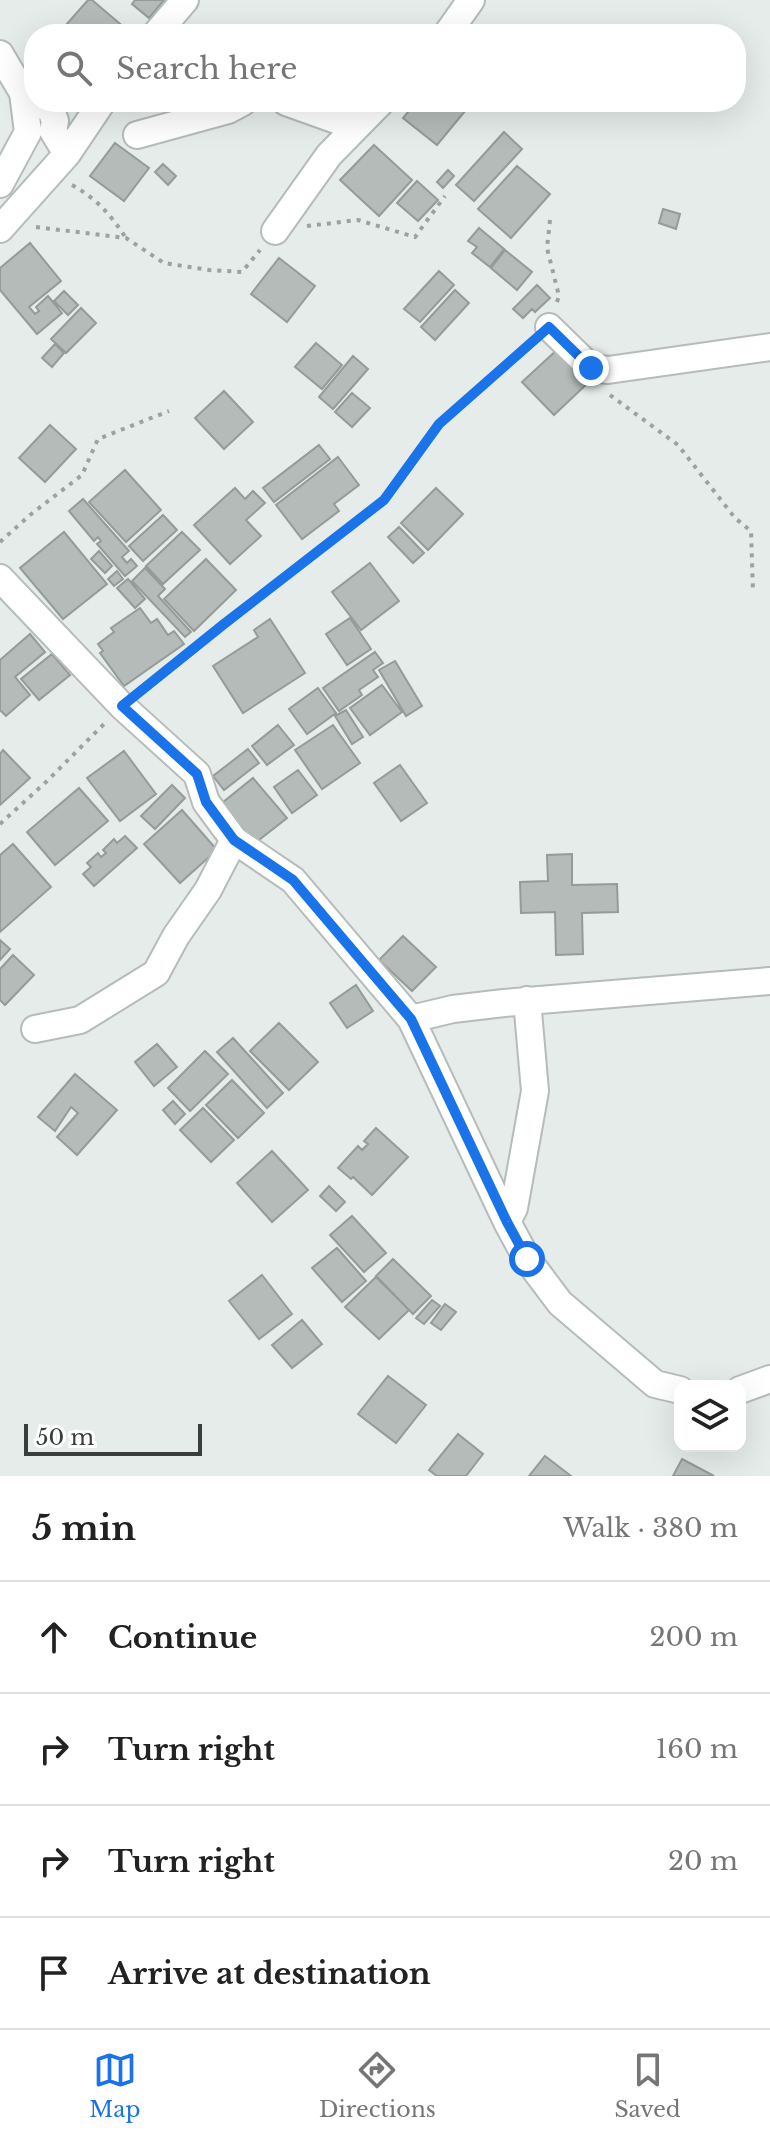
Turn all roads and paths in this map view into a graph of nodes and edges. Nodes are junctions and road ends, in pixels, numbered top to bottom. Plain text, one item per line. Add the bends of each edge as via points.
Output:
1 (185, 0) edge
2 (471, 0) edge
3 (165, 24) edge
4 (454, 24) edge
5 (0, 54) edge
6 (24, 87) edge
7 (30, 112) edge
8 (52, 112) edge
9 (95, 112) edge
10 (221, 112) edge
11 (314, 112) edge
12 (371, 112) edge
13 (356, 127) junction
14 (137, 135) dead end
15 (67, 154) junction
16 (49, 174) junction
17 (0, 184) edge
18 (445, 196) dead end
19 (2, 220) edge
20 (550, 220) dead end
21 (275, 231) junction
22 (126, 238) junction
23 (549, 327) junction
24 (770, 347) edge
25 (591, 368) junction
26 (169, 411) dead end
27 (0, 542) edge
28 (0, 578) edge
29 (753, 591) dead end
30 (122, 706) junction
31 (0, 824) edge
32 (234, 840) junction
33 (770, 981) edge
34 (527, 1000) junction
35 (411, 1019) junction
36 (35, 1029) dead end
37 (507, 1222) junction
38 (770, 1379) edge
39 (746, 1388) edge
40 (674, 1389) edge

1 - 3 street
2 - 4 street
5 - 6 street
7 - 17 street via 28,132
8 - 15 street via 53,131
9 - 15 street
10 - 14 street
11 - 13 street
12 - 13 street
13 - 21 street via 329,155
15 - 16 street
16 - 19 street
16 - 22 path via 92,196
18 - 21 path via 415,237 358,220
19 - 22 path
20 - 23 path via 547,248 559,296
21 - 22 path via 242,272 164,263
23 - 25 street
23 - 30 path via 439,424 384,500
24 - 25 street
25 - 29 path via 599,387 678,445 751,531
26 - 27 path via 98,439 82,475
28 - 30 street
30 - 31 path
30 - 32 street via 197,774 206,802
32 - 35 street via 293,880
32 - 36 street via 156,973 80,1020
33 - 34 street
34 - 35 street
34 - 37 street via 535,1091
35 - 37 street
37 - 40 street via 560,1303 655,1384
38 - 39 street

